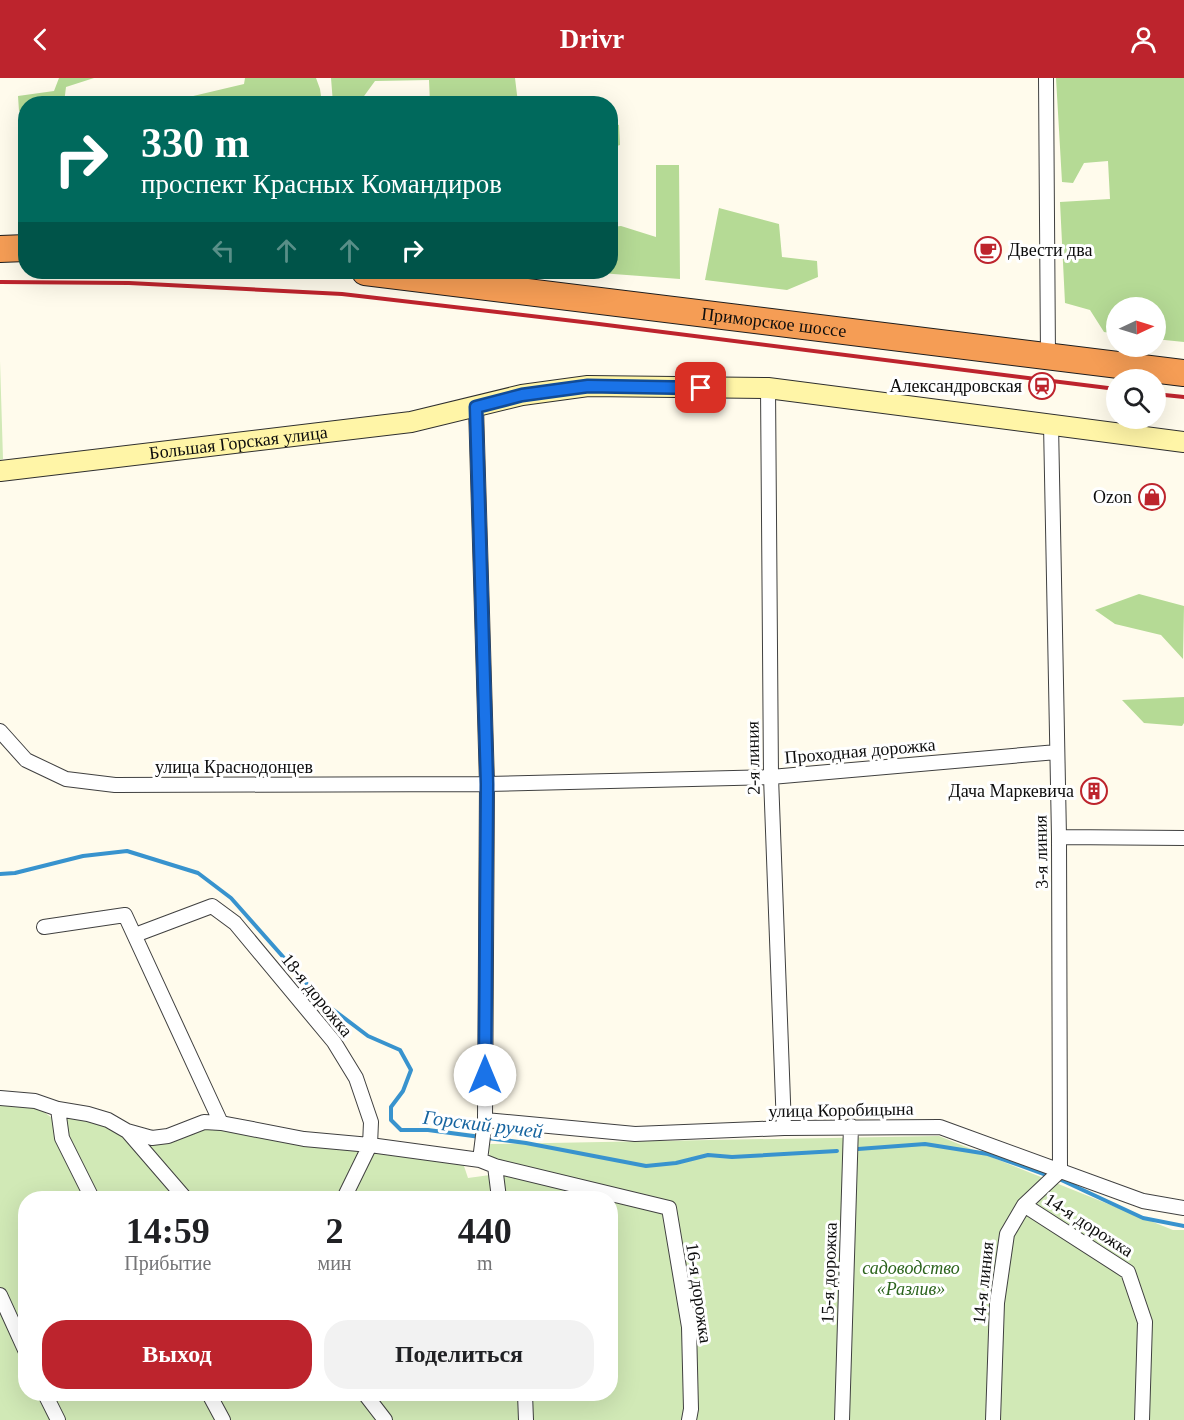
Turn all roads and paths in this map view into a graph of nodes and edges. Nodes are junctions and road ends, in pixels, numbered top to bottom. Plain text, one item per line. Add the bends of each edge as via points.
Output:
1 (1046, 78) edge
2 (18, 234) edge
3 (0, 235) edge
4 (18, 248) edge
5 (0, 249) edge
6 (425, 279) edge
7 (526, 279) edge
8 (1048, 350) junction
9 (1184, 360) edge
10 (1184, 373) edge
11 (768, 388) junction
12 (476, 407) junction
13 (1051, 424) junction
14 (1184, 441) edge
15 (0, 471) edge
16 (0, 731) edge
17 (1057, 752) junction
18 (771, 777) junction
19 (487, 784) junction
20 (1059, 837) junction
21 (1184, 838) edge
22 (44, 927) dead end
23 (135, 935) junction
24 (0, 1098) edge
25 (58, 1108) junction
26 (221, 1123) junction
27 (484, 1125) junction
28 (851, 1126) junction
29 (784, 1128) junction
30 (127, 1131) junction
31 (370, 1145) junction
32 (480, 1154) junction
33 (495, 1166) junction
34 (1060, 1171) junction
35 (88, 1191) edge
36 (179, 1191) edge
37 (347, 1191) edge
38 (498, 1191) edge
39 (599, 1191) edge
40 (618, 1196) edge
41 (1024, 1205) junction
42 (1184, 1208) edge
43 (0, 1295) edge
44 (18, 1334) edge
45 (48, 1401) edge
46 (213, 1401) edge
47 (370, 1401) edge
48 (525, 1401) edge
49 (58, 1420) edge
50 (223, 1420) edge
51 (385, 1420) edge
52 (526, 1420) edge
53 (689, 1420) edge
54 (842, 1420) edge
55 (993, 1420) edge
56 (1142, 1420) edge

1 - 8 street
2 - 3 highway
4 - 5 highway
6 - 8 highway, Приморское шоссе
7 - 8 highway, Приморское шоссе
8 - 9 highway, Приморское шоссе
8 - 10 highway, Приморское шоссе
11 - 12 street, Большая Горская улица via 588,386 531,393
11 - 13 street, Большая Горская улица
11 - 18 street, 2-я линия
12 - 15 street, Большая Горская улица via 411,422
12 - 19 street
13 - 14 street, Большая Горская улица
13 - 17 street, 3-я линия
16 - 19 street, улица Краснодонцев via 26,760 66,779 115,785
17 - 18 street, Проходная дорожка
17 - 20 street, 3-я линия
18 - 19 street, Проходная дорожка
18 - 29 street, 2-я линия
19 - 27 street
20 - 21 street
20 - 34 street, 3-я линия
22 - 23 street via 125,915
23 - 26 street
23 - 31 street, 18-я дорожка via 212,906 235,923 334,1042 356,1078 371,1122
24 - 25 street
25 - 30 street via 108,1120
25 - 35 street via 62,1138
26 - 30 street via 204,1122 152,1138
26 - 31 street via 304,1139
27 - 29 street, улица Коробицына via 635,1134
27 - 32 street
28 - 29 street, улица Коробицына
28 - 34 street, улица Коробицына via 940,1126
28 - 54 street, 15-я дорожка
30 - 36 street
31 - 32 street
31 - 37 street, 18-я дорожка
32 - 33 street
33 - 38 street
33 - 39 street, 16-я дорожка
34 - 41 street, 14-я линия
34 - 42 street, улица Коробицына via 1143,1201
40 - 53 street, 16-я дорожка via 669,1208 689,1327
41 - 55 street, 14-я линия via 1006,1234 997,1303
41 - 56 street, 14-я дорожка via 1128,1272 1145,1322
43 - 44 street
45 - 49 street
46 - 50 street
47 - 51 street
48 - 52 street

